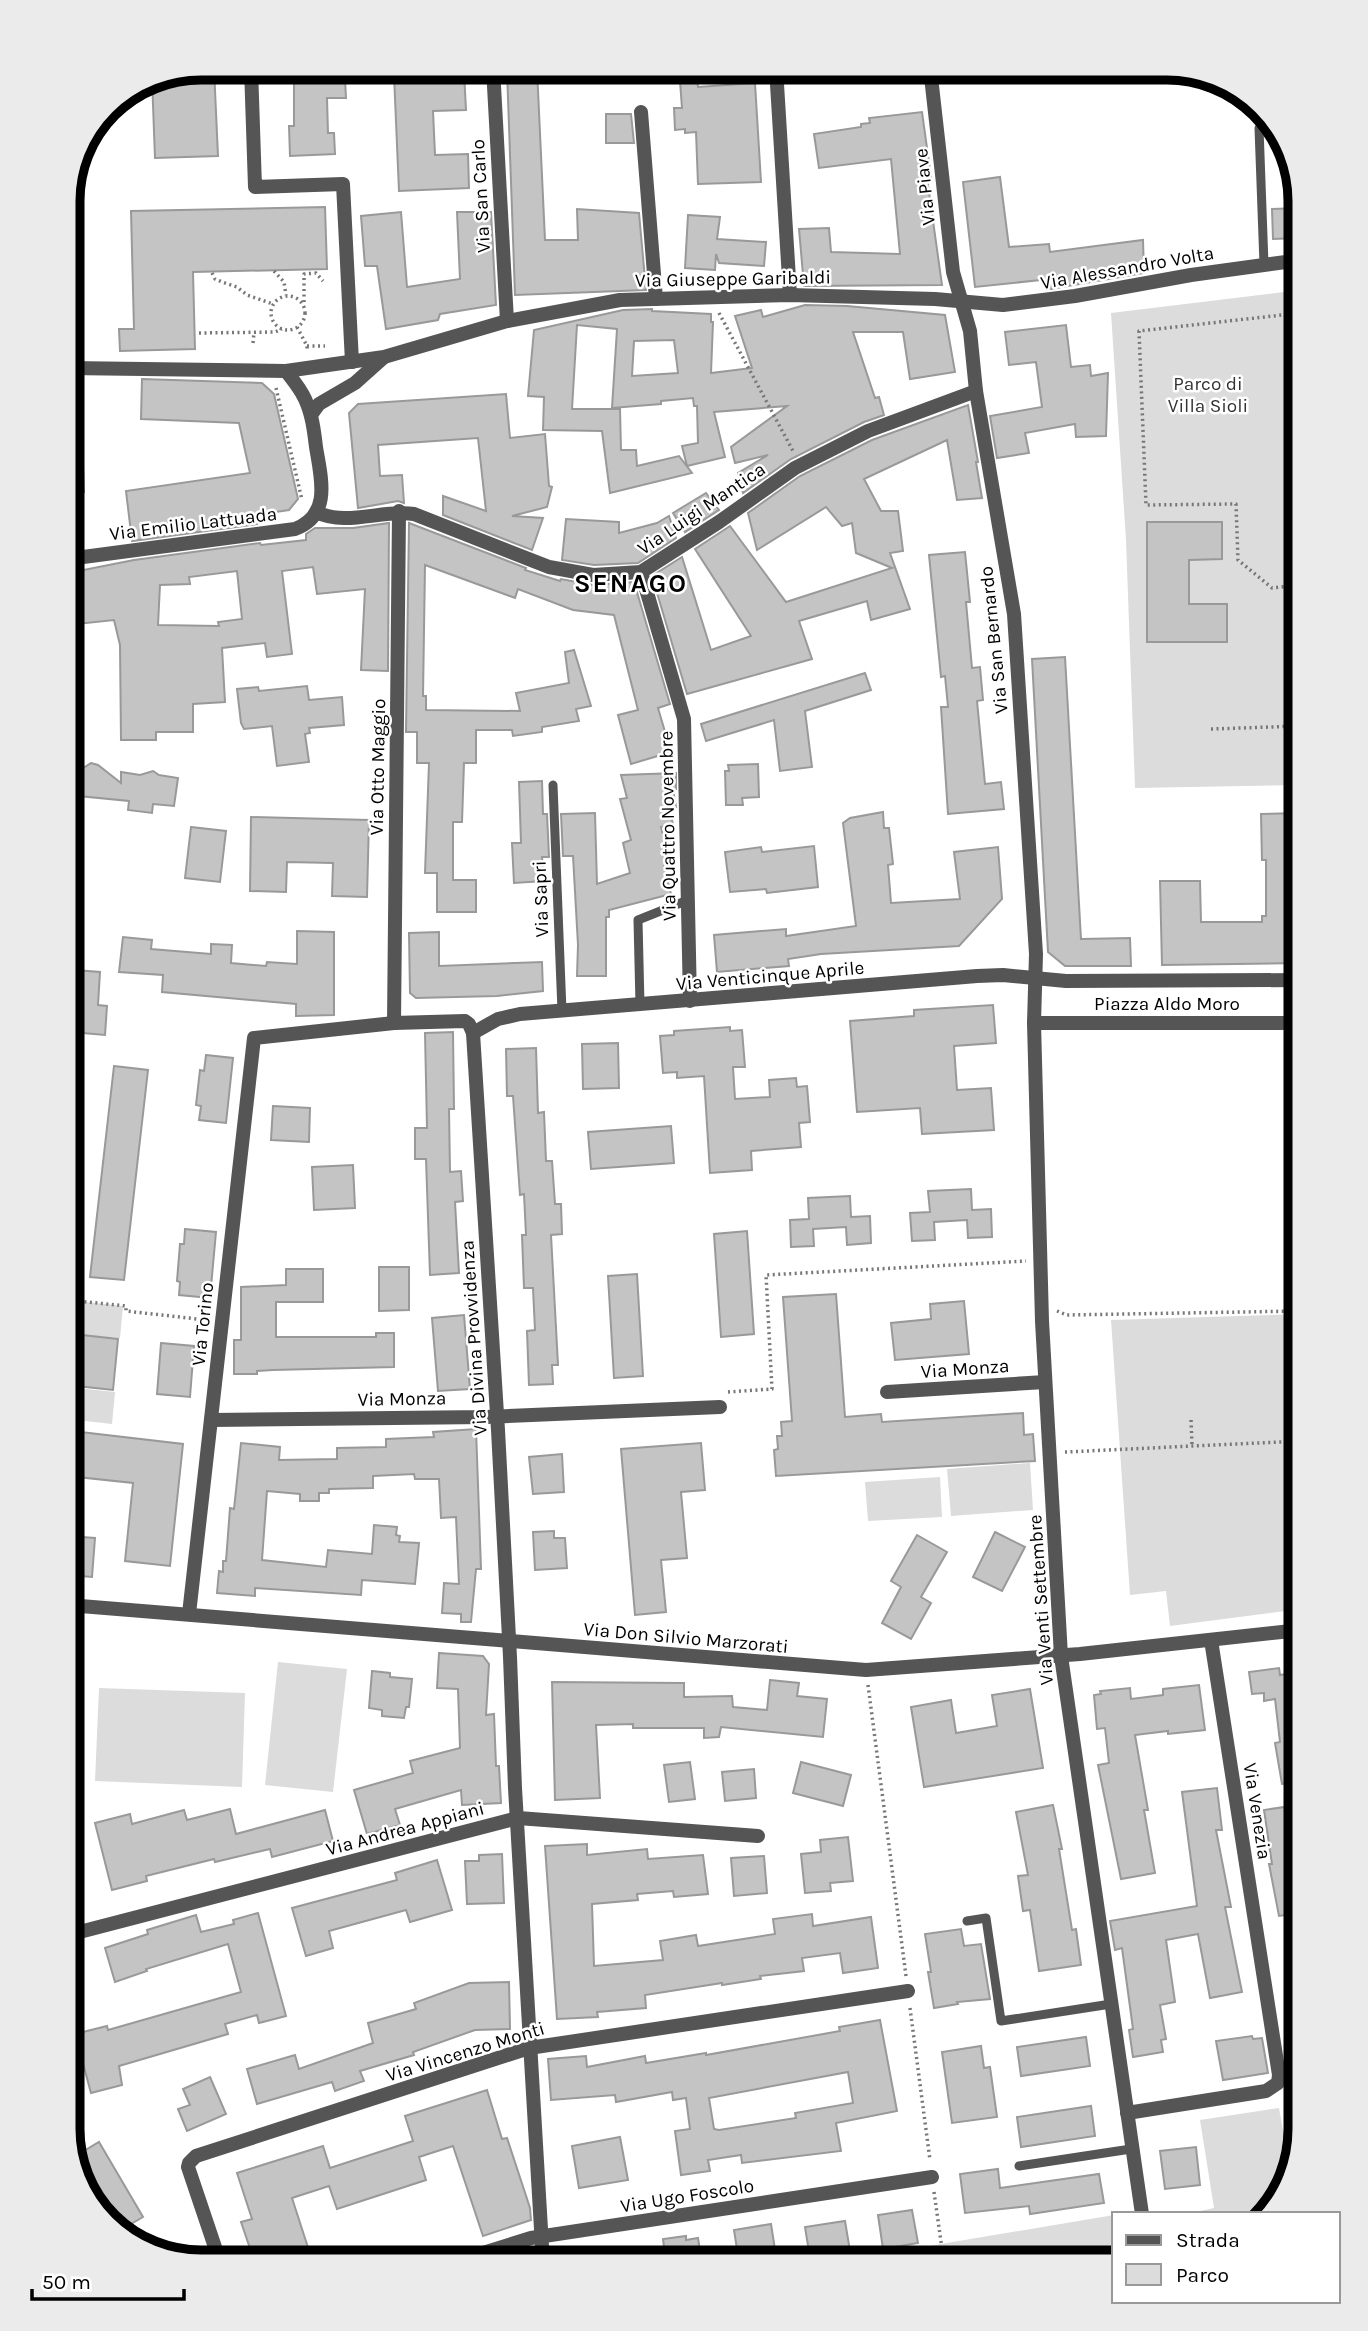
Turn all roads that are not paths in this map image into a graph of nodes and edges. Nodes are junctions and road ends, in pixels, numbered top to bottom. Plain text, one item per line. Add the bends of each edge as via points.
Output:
1 (251, 80) edge
2 (494, 80) edge
3 (777, 81) edge
4 (931, 81) edge
5 (641, 112) dead end
6 (1259, 128) dead end
7 (1288, 261) edge
8 (1264, 264) junction
9 (790, 295) junction
10 (656, 299) junction
11 (961, 300) junction
12 (507, 321) junction
13 (384, 357) junction
14 (352, 362) junction
15 (81, 368) edge
16 (286, 371) junction
17 (349, 387) junction
18 (976, 391) junction
19 (312, 415) junction
20 (399, 511) junction
21 (316, 512) junction
22 (81, 557) edge
23 (640, 572) junction
24 (553, 785) dead end
25 (688, 901) junction
26 (1035, 979) junction
27 (1288, 979) edge
28 (690, 1001) junction
29 (640, 1005) junction
30 (562, 1011) junction
31 (394, 1023) junction
32 (1034, 1023) junction
33 (1288, 1023) edge
34 (473, 1033) junction
35 (1045, 1382) junction
36 (887, 1392) dead end
37 (720, 1407) road end
38 (497, 1416) junction
39 (211, 1420) junction
40 (80, 1606) edge
41 (189, 1614) junction
42 (1288, 1631) edge
43 (1211, 1640) junction
44 (509, 1641) junction
45 (1061, 1656) junction
46 (518, 1818) junction
47 (758, 1836) dead end
48 (967, 1922) dead end
49 (80, 1932) edge
50 (908, 1991) road end
51 (1111, 2004) junction
52 (529, 2048) junction
53 (1127, 2113) junction
54 (1131, 2149) junction
55 (1018, 2166) dead end
56 (933, 2177) road end
57 (1142, 2212) edge
58 (541, 2237) junction
59 (215, 2250) edge
60 (496, 2250) edge
61 (542, 2250) edge

1 - 14 street via 255,187 343,184
2 - 12 street, Via San Carlo
3 - 9 street
4 - 11 street, Via Piave via 953,272
5 - 10 street
6 - 8 lane
7 - 8 street, Via Alessandro Volta
8 - 11 street, Via Alessandro Volta via 1037,302 1003,305
9 - 10 street, Via Giuseppe Garibaldi
9 - 11 street, Via Giuseppe Garibaldi
10 - 12 street, Via Giuseppe Garibaldi via 613,301
11 - 18 street, Via San Bernardo via 970,331
12 - 13 street, Via Giuseppe Garibaldi
13 - 14 street, Via Giuseppe Garibaldi
13 - 17 street
14 - 16 street, Via Giuseppe Garibaldi
14 - 17 street
15 - 16 street, Via Giuseppe Garibaldi
16 - 19 street
17 - 19 street via 319,404
18 - 23 street, Via Luigi Mantica via 868,431 800,465
18 - 26 street, Via San Bernardo via 1014,614
19 - 21 street via 322,485
20 - 21 street, Via Luigi Mantica via 343,519
20 - 23 street, Via Luigi Mantica via 549,567 593,575
20 - 31 street, Via Otto Maggio
21 - 22 street, Via Emilio Lattuada via 310,522 295,529
23 - 25 street, Via Quattro Novembre via 684,719
24 - 30 lane, Via Sapri
25 - 28 street, Via Quattro Novembre
25 - 29 lane via 638,920
26 - 27 street, Via Venticinque Aprile
26 - 28 street, Via Venticinque Aprile via 976,976
26 - 32 street, Via Venti Settembre
28 - 29 street, Via Venticinque Aprile
29 - 30 street, Via Venticinque Aprile
30 - 34 street, Via Venticinque Aprile via 498,1019
31 - 34 street via 460,1020 469,1024
31 - 39 street, Via Torino via 255,1037
32 - 33 street, Piazza Aldo Moro
32 - 35 street, Via Venti Settembre
34 - 38 street, Via Divina Provvidenza
35 - 36 street, Via Monza
35 - 45 street, Via Venti Settembre
37 - 38 street, Via Monza
38 - 39 street, Via Monza
38 - 44 street, Via Divina Provvidenza
39 - 41 street, Via Torino
40 - 41 street, Via Don Silvio Marzorati
41 - 44 street, Via Don Silvio Marzorati
42 - 43 street, Via Don Silvio Marzorati
43 - 45 street, Via Don Silvio Marzorati
43 - 53 street, Via Venezia via 1278,2083 1266,2091
44 - 45 street, Via Don Silvio Marzorati via 866,1670
44 - 46 street, Via Divina Provvidenza
45 - 51 street, Via Venti Settembre
46 - 47 street, Via Andrea Appiani
46 - 49 street, Via Andrea Appiani
46 - 52 street, Via Divina Provvidenza
48 - 51 lane via 986,1919 1002,2021
50 - 52 street, Via Vincenzo Monti
51 - 53 street, Via Venti Settembre
52 - 58 street, Via Divina Provvidenza
52 - 59 street, Via Vincenzo Monti via 195,2156 188,2167
53 - 54 street, Via Venti Settembre
54 - 55 lane
54 - 57 street, Via Venti Settembre
56 - 58 street, Via Ugo Foscolo
58 - 60 street, Via Ugo Foscolo
58 - 61 street, Via Divina Provvidenza

